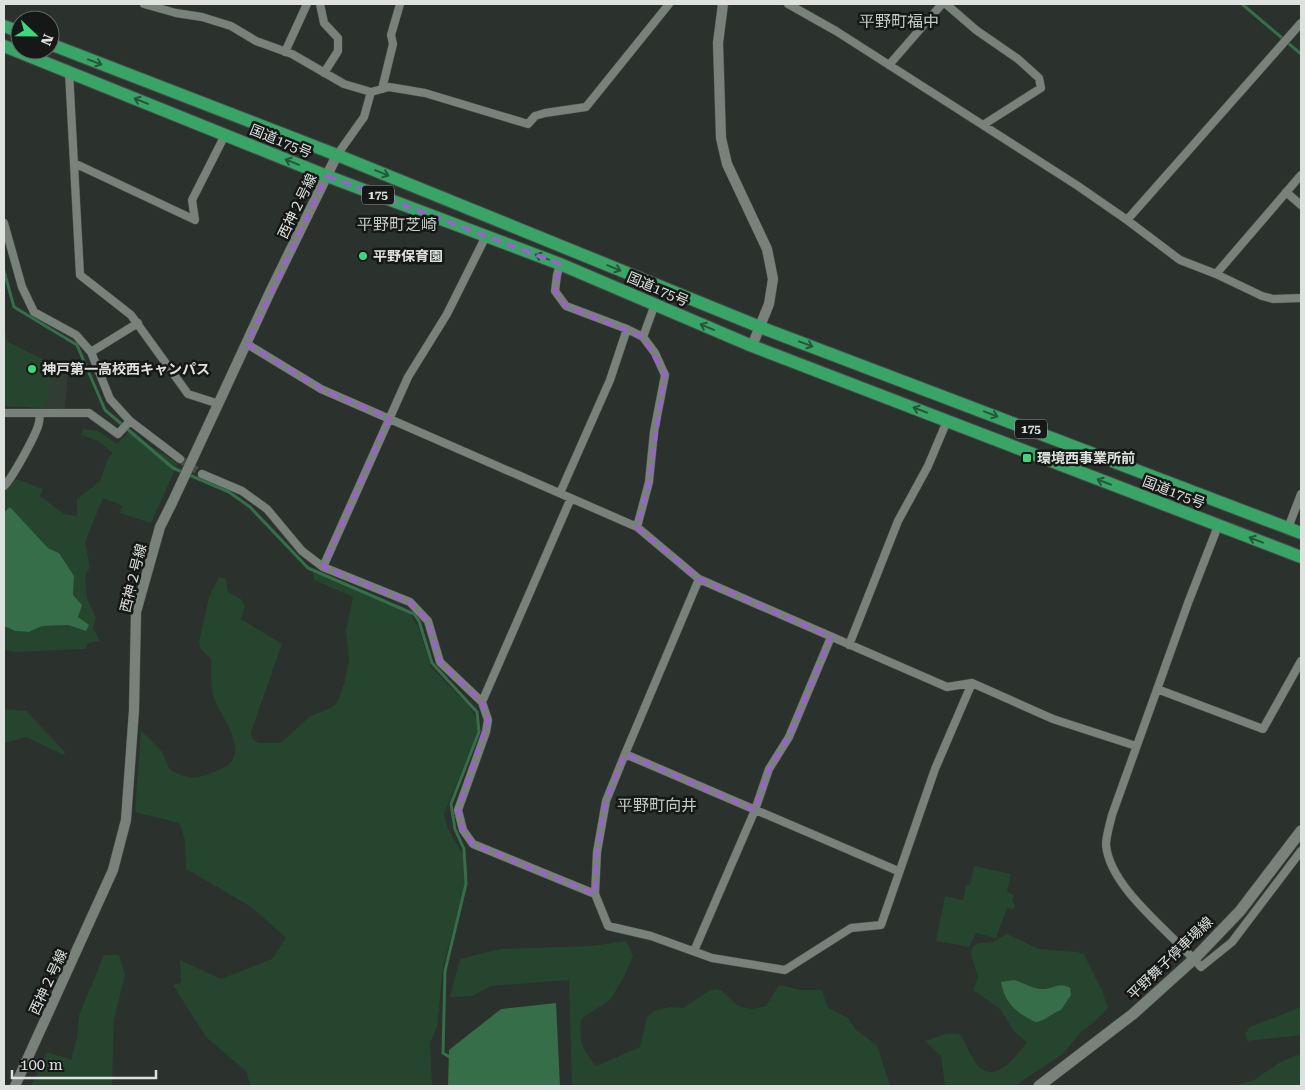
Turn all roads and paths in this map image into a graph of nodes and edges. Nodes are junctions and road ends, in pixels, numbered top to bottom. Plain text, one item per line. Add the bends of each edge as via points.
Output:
1 (144, 4) edge
2 (307, 4) edge
3 (320, 4) edge
4 (400, 4) edge
5 (669, 4) edge
6 (723, 4) edge
7 (788, 4) edge
8 (942, 4) edge
9 (946, 4) edge
10 (1301, 23) edge
11 (4, 46) edge
12 (60, 48) edge
13 (285, 52) junction
14 (889, 65) junction
15 (69, 72) junction
16 (324, 73) junction
17 (382, 89) junction
18 (371, 92) junction
19 (983, 125) junction
20 (225, 135) junction
21 (337, 155) junction
22 (74, 163) junction
23 (1301, 175) edge
24 (327, 176) junction
25 (1286, 192) junction
26 (1301, 206) edge
27 (1127, 220) junction
28 (4, 223) edge
29 (486, 236) junction
30 (560, 264) junction
31 (1216, 274) junction
32 (1301, 298) edge
33 (655, 304) junction
34 (138, 324) junction
35 (760, 327) junction
36 (627, 329) junction
37 (643, 337) junction
38 (247, 344) junction
39 (752, 346) junction
40 (91, 352) junction
41 (216, 409) junction
42 (4, 413) edge
43 (40, 414) junction
44 (388, 418) junction
45 (130, 421) junction
46 (947, 421) junction
47 (180, 460) tunnel mouth
48 (202, 474) tunnel mouth
49 (4, 486) edge
50 (560, 493) junction
51 (1301, 494) edge
52 (571, 498) junction
53 (1218, 526) junction
54 (637, 527) junction
55 (1288, 528) junction
56 (1301, 533) edge
57 (1301, 557) edge
58 (323, 566) junction
59 (699, 579) junction
60 (831, 637) junction
61 (849, 645) junction
62 (1301, 660) edge
63 (972, 683) junction
64 (1157, 689) junction
65 (482, 702) junction
66 (1136, 746) junction
67 (625, 754) junction
68 (755, 810) junction
69 (1301, 831) edge
70 (1301, 851) edge
71 (898, 871) junction
72 (595, 894) junction
73 (694, 952) junction
74 (1194, 959) junction
75 (15, 1086) edge
76 (1040, 1086) edge

1 - 13 street via 231,26 256,41
2 - 13 street
3 - 16 street via 324,23 338,38 338,51
4 - 17 street
5 - 17 street via 586,107 545,112 528,124 425,93 388,87
6 - 35 street via 718,43 722,138 727,164 767,249 773,279 770,304
7 - 14 street
8 - 14 street
9 - 19 street via 1039,78 1041,88
10 - 27 street
11 - 15 highway, 国道175号 / 175
12 -> 21 highway, 国道175号 / 175
13 - 16 street
14 - 19 street
20 -> 15 highway, 国道175号 / 175
15 - 22 street
16 - 18 street via 344,84
17 - 18 street
18 - 21 street via 364,117
19 - 27 street
20 - 22 street via 192,200 195,220
24 -> 20 highway, 国道175号 / 175
21 - 24 street, 西神２号線
21 -> 35 highway, 国道175号 / 175
22 - 34 street via 80,275 132,315
23 - 25 street
24 - 29 highway, 国道175号 / 175
24 - 38 street, 西神２号線
25 - 26 street
25 - 31 street
27 - 31 street via 1180,260
28 - 40 street via 22,287 34,312 76,335
30 -> 29 highway, 国道175号 / 175
29 - 44 street via 447,314 408,377
30 - 33 highway, 国道175号 / 175
30 - 36 street via 555,291 566,306
31 - 32 street via 1262,296
33 - 37 street
39 -> 33 highway, 国道175号 / 175
34 - 40 street
34 - 41 street via 188,394
35 - 39 street
35 -> 55 highway, 国道175号 / 175
36 - 37 street
36 - 50 street via 610,380
37 - 54 street via 665,375 649,482
38 - 41 street, 西神２号線
38 - 44 street via 321,389
46 -> 39 highway, 国道175号 / 175
40 - 45 street via 110,399
41 - 75 street, 西神２号線, bridge via 160,527 136,612 134,710 126,820 113,870
42 - 43 street
43 - 45 street via 89,413 118,434
43 - 49 street via 39,423 16,471
44 - 50 street
44 - 58 street
45 - 47 street
53 -> 46 highway, 国道175号 / 175
46 - 61 street via 928,466 898,521
48 - 58 street via 242,491 267,509 302,551
50 - 52 street
51 - 55 street
52 - 54 street
52 - 65 street
57 -> 53 highway, 国道175号 / 175
53 - 64 street
54 - 59 street
55 - 56 highway, 国道175号 / 175
58 - 65 street via 410,602 428,621 440,662
59 - 60 street
59 - 67 street
60 - 61 street
60 - 68 street via 789,737 769,769
61 - 63 street via 947,687
62 - 64 street via 1263,729
63 - 66 street via 1052,719
63 - 71 street via 935,769
64 - 66 street
65 - 72 street via 488,720 458,810 463,830 473,844
66 - 74 street via 1112,815 1106,844 1112,867 1128,891
67 - 68 street
67 - 72 street via 606,801 597,852
68 - 71 street
68 - 73 street
69 - 74 main road, 平野舞子停車場線 via 1240,911
70 - 74 street via 1232,942 1201,967
71 - 73 street via 881,925 851,928 785,970
72 - 73 street via 608,926 651,936
74 - 76 main road, 平野舞子停車場線 via 1133,1014

